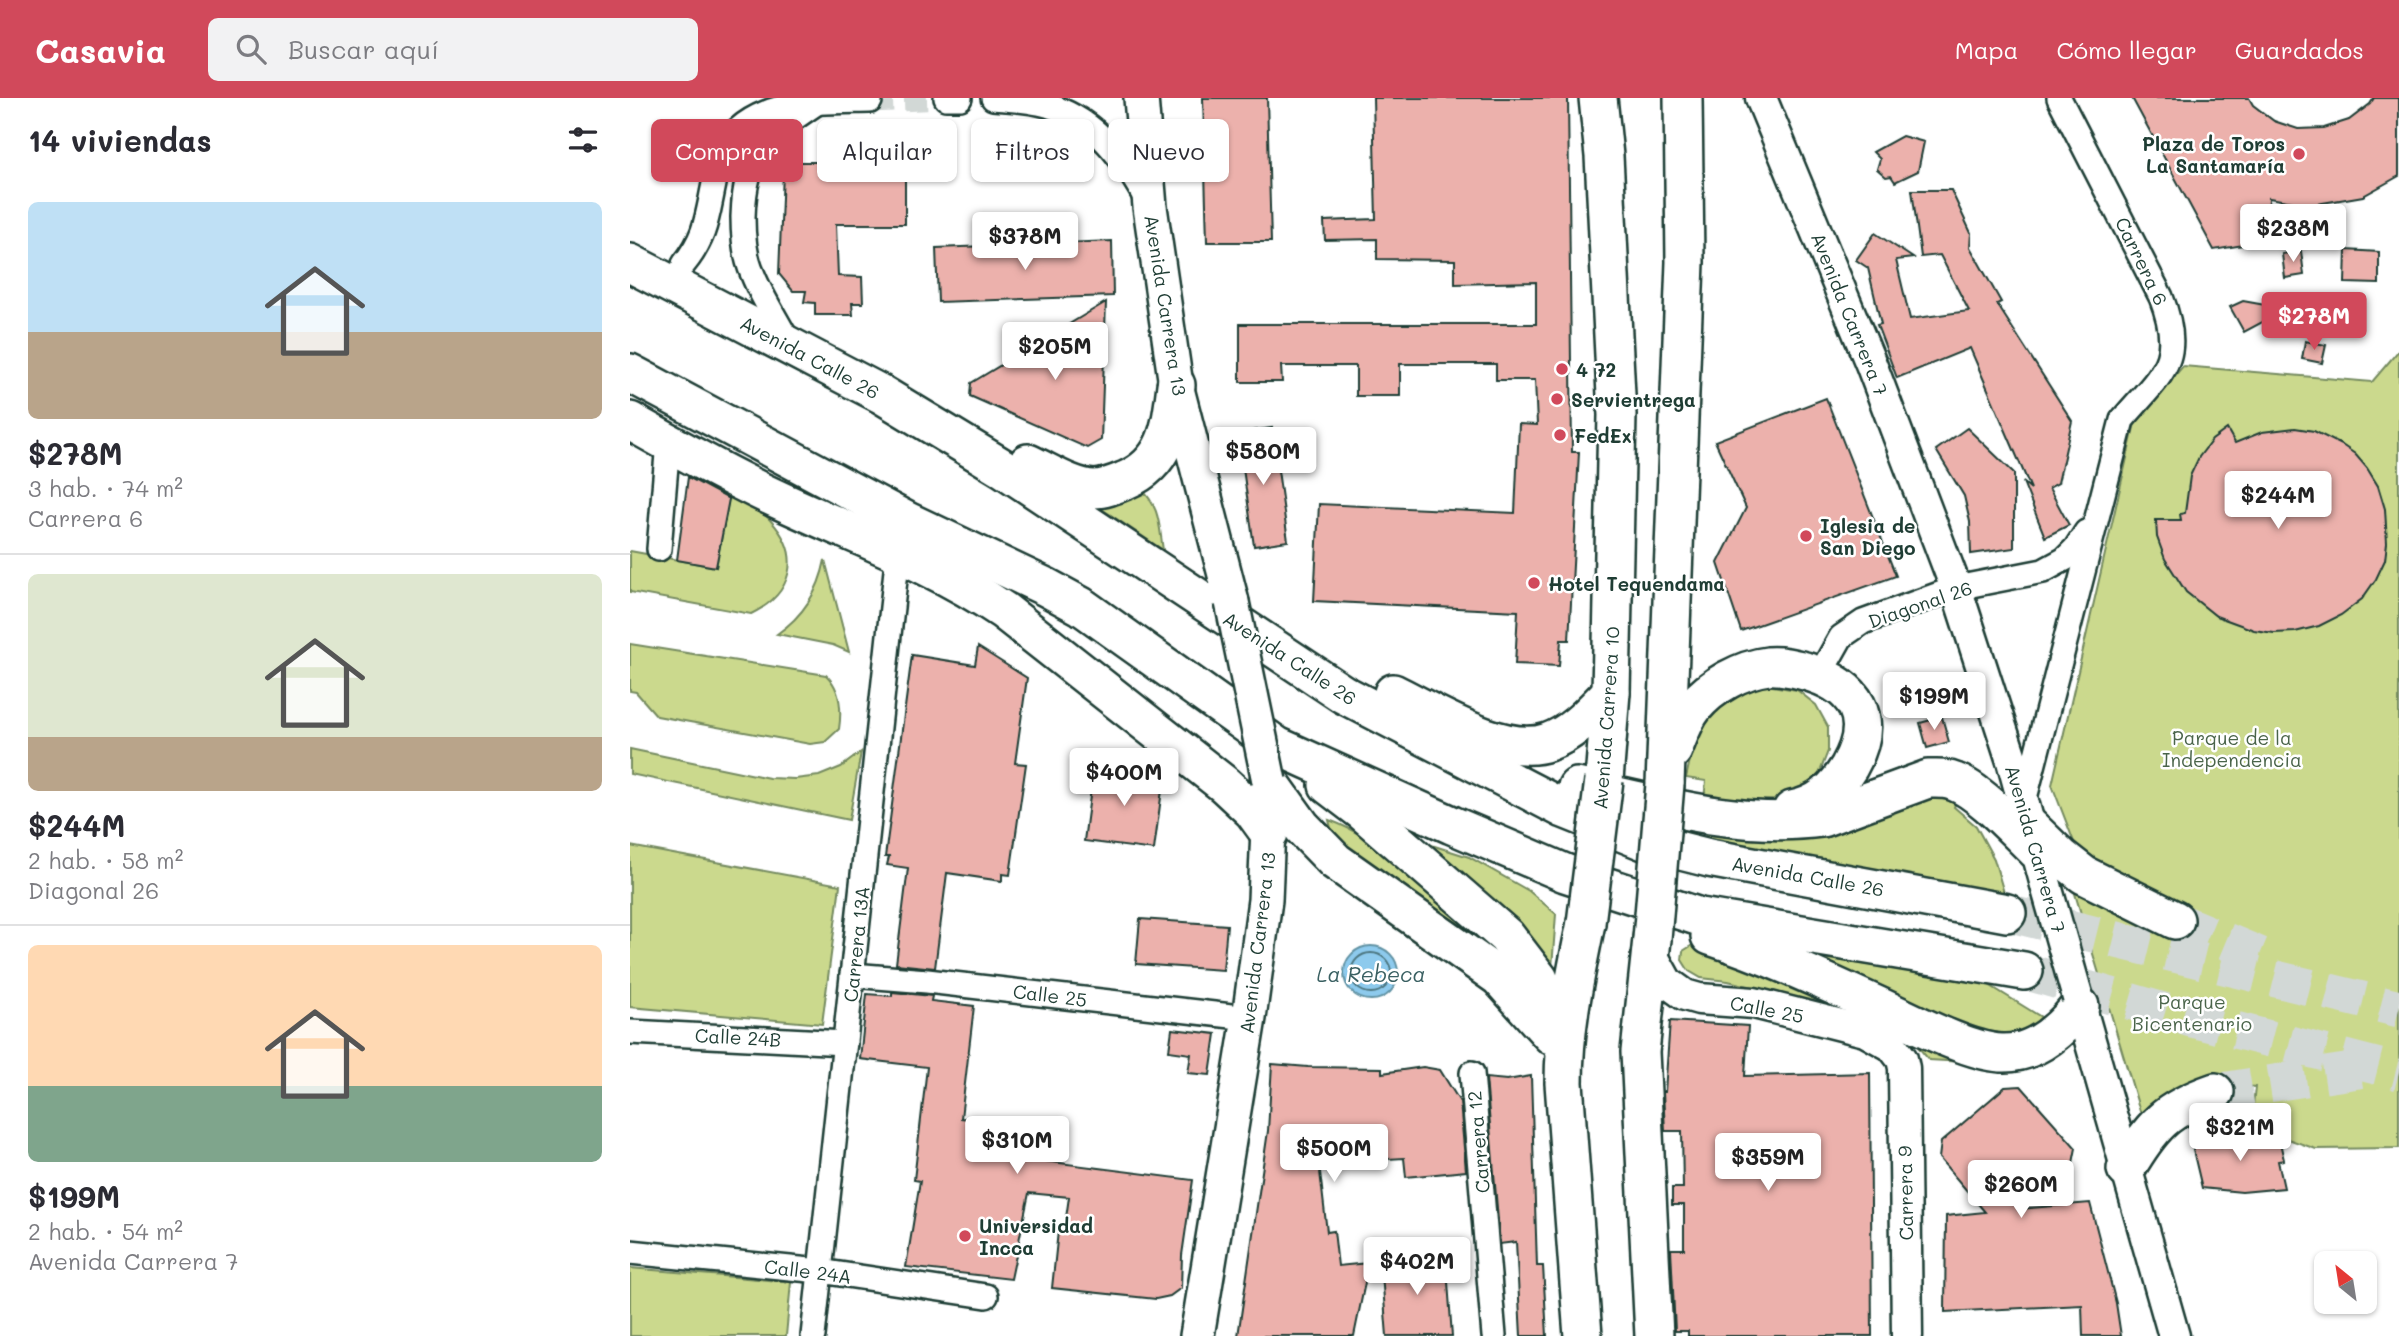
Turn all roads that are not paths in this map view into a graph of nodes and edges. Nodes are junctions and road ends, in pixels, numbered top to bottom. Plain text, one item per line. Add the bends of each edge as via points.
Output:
1 (946, 98) edge
2 (960, 98) edge
3 (993, 98) edge
4 (1141, 98) edge
5 (1598, 98) edge
6 (1684, 98) edge
7 (1761, 98) edge
8 (2059, 98) edge
9 (870, 101) dead end
10 (818, 102) junction
11 (1150, 208) junction
12 (630, 263) edge
13 (684, 264) dead end
14 (792, 347) junction
15 (630, 374) edge
16 (1177, 385) junction
17 (881, 394) junction
18 (2122, 420) joint
19 (630, 421) edge
20 (668, 442) junction
21 (765, 469) junction
22 (2098, 507) junction
23 (903, 537) junction
24 (659, 549) dead end
25 (1956, 588) junction
26 (1220, 603) junction
27 (1819, 676) junction
28 (1611, 692) junction
29 (1273, 764) junction
30 (1484, 767) junction
31 (1666, 774) junction
32 (1712, 816) junction
33 (2030, 827) junction
34 (1269, 833) junction
35 (1565, 873) junction
36 (2007, 913) tunnel mouth
37 (2175, 920) tunnel mouth
38 (1651, 946) junction
39 (2024, 971) tunnel mouth
40 (852, 975) junction
41 (2079, 1002) junction
42 (1249, 1018) junction
43 (630, 1032) edge
44 (845, 1043) junction
45 (1564, 1049) junction
46 (1897, 1051) joint
47 (1472, 1073) dead end
48 (2215, 1092) tunnel mouth
49 (2126, 1169) junction
50 (630, 1252) edge
51 (820, 1271) junction
52 (986, 1296) dead end
53 (813, 1336) edge
54 (1197, 1336) edge
55 (1494, 1336) edge
56 (1583, 1336) edge
57 (1654, 1336) edge
58 (1907, 1336) edge
59 (2174, 1336) edge

1 - 2 street
3 - 11 street via 1053,107 1101,135 1127,166
4 - 11 main road, Avenida Carrera 13
5 - 28 main road, Avenida Carrera 10 via 1617,415
6 - 31 main road via 1685,262
7 - 25 street, Avenida Carrera 7 via 1871,364
8 - 18 street, Carrera 6 via 2170,321 2172,349 2167,365
9 - 10 street
10 - 13 street via 768,111 736,131 718,163 704,233
10 - 14 street via 766,141 751,163 744,192 743,230 750,268
11 - 16 main road, Avenida Carrera 13
12 - 14 main road, Avenida Calle 26
14 - 17 main road, Avenida Calle 26
15 - 21 main road
16 - 17 main road via 1170,428 1150,466 1114,485 1093,489 1072,484
16 - 26 main road, Avenida Carrera 13
17 - 26 main road, Avenida Calle 26
18 - 22 street, Diagonal 26
19 - 20 main road
20 - 21 main road
20 - 24 street
21 - 23 main road
22 - 25 street, Diagonal 26 via 2075,549 2056,565 2031,575
22 - 33 street, Diagonal 26
23 - 29 main road via 1046,587 1081,606
23 - 34 main road via 1225,785
23 - 40 street, Carrera 13A
25 - 27 street, Diagonal 26 via 1851,629 1834,646
25 - 33 street, Avenida Carrera 7
26 - 28 main road via 1486,738 1505,743 1550,741 1570,731
26 - 29 main road, Avenida Carrera 13, bridge
26 - 30 main road, Avenida Calle 26 via 1343,694
27 - 31 main road via 1777,666 1748,671 1710,692 1684,725
27 - 32 main road via 1853,697 1862,723 1854,757 1842,778 1828,795 1803,808
28 - 45 main road, Avenida Carrera 10, bridge via 1586,923
29 - 34 main road, Avenida Carrera 13
29 - 35 main road via 1452,825
29 - 45 main road via 1302,827 1335,861 1499,977
29 - 45 main road via 1362,811 1506,936 1539,979
30 - 32 main road
30 - 36 main road, Avenida Calle 26 via 1564,809 1649,843 1709,859
31 - 38 main road, bridge
32 - 33 main road via 1822,818 1904,786 1943,778
33 - 37 main road via 2084,875
33 - 41 street, Avenida Carrera 7, bridge
34 - 42 main road, Avenida Carrera 13
35 - 39 main road via 1700,917
35 - 41 main road via 1644,915 1749,949 1934,1031 1999,1053 2027,1049 2050,1037 2065,1025
38 - 46 street, Calle 25 via 1667,982 1685,995 1754,1003 1864,1031
38 - 57 main road via 1640,1052
40 - 42 street, Calle 25
40 - 44 street, Carrera 13A
41 - 49 street, Avenida Carrera 7
42 - 54 main road, Avenida Carrera 13
43 - 44 street, Calle 24B
44 - 51 street, Carrera 13A
45 - 56 main road, Avenida Carrera 10
46 - 58 street, Carrera 9 via 1904,1068
47 - 55 street, Carrera 12
48 - 49 main road via 2170,1112 2152,1129
49 - 59 street, Avenida Carrera 7
50 - 51 street, Calle 24A
51 - 52 street, Calle 24A
51 - 53 street, Carrera 13A

